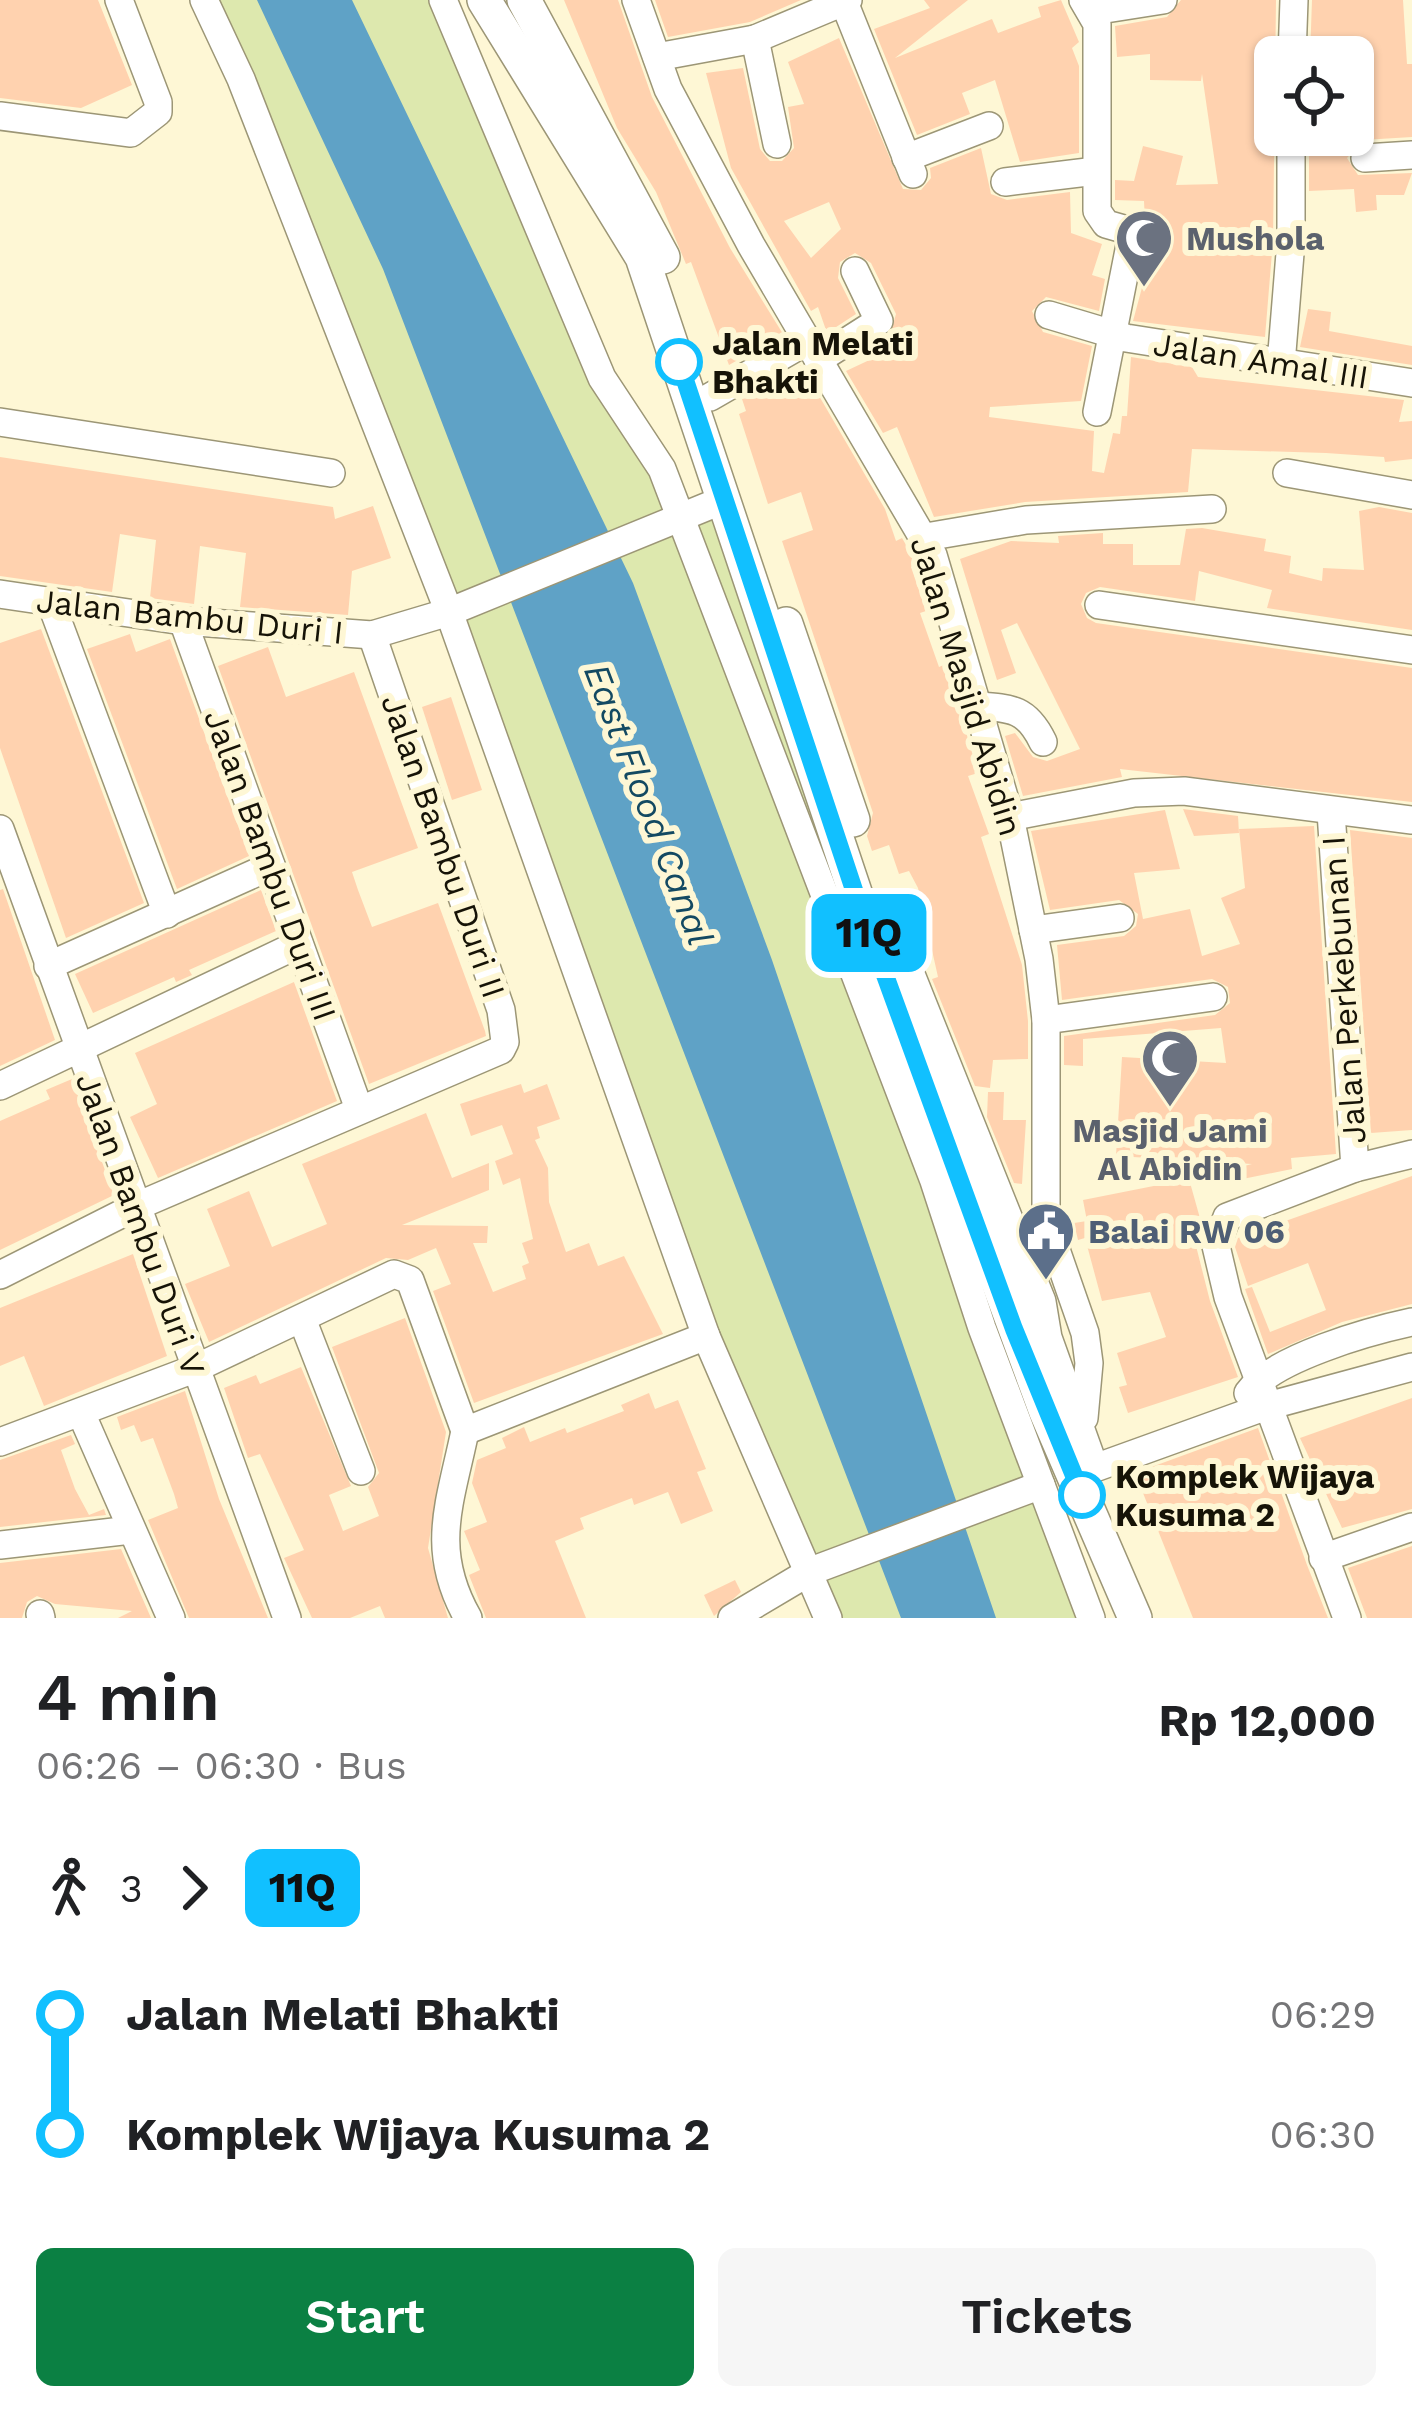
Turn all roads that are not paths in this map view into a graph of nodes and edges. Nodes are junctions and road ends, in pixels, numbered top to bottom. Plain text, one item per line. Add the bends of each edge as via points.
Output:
1 (119, 0) edge
2 (204, 0) edge
3 (443, 0) edge
4 (484, 0) edge
5 (524, 0) edge
6 (534, 0) edge
7 (637, 0) edge
8 (1163, 0) edge
9 (1294, 0) edge
10 (846, 1) edge
11 (1088, 6) edge
12 (1293, 36) edge
13 (755, 39) junction
14 (548, 44) junction
15 (657, 57) junction
16 (0, 116) edge
17 (989, 126) dead end
18 (777, 144) dead end
19 (1412, 155) edge
20 (1292, 156) edge
21 (1365, 158) dead end
22 (1096, 171) junction
23 (1005, 182) dead end
24 (855, 271) dead end
25 (1049, 315) dead end
26 (1111, 333) junction
27 (813, 350) junction
28 (1281, 364) junction
29 (1412, 383) edge
30 (0, 393) edge
31 (710, 397) junction
32 (1097, 412) dead end
33 (4, 423) edge
34 (331, 473) dead end
35 (1287, 473) dead end
36 (1412, 495) edge
37 (723, 500) junction
38 (1212, 509) dead end
39 (679, 516) junction
40 (926, 538) junction
41 (0, 594) edge
42 (52, 603) junction
43 (1099, 605) dead end
44 (443, 614) junction
45 (183, 621) junction
46 (380, 631) junction
47 (1412, 650) edge
48 (978, 706) junction
49 (1043, 742) dead end
50 (1331, 812) junction
51 (1010, 817) junction
52 (1412, 820) edge
53 (0, 830) edge
54 (271, 866) junction
55 (167, 914) junction
56 (1120, 918) dead end
57 (1033, 930) junction
58 (299, 944) junction
59 (48, 966) junction
60 (1214, 997) dead end
61 (1046, 1020) junction
62 (78, 1050) junction
63 (0, 1086) edge
64 (359, 1109) junction
65 (1412, 1154) edge
66 (1355, 1168) junction
67 (135, 1207) junction
68 (0, 1275) edge
69 (302, 1319) junction
70 (1412, 1322) edge
71 (1014, 1329) junction
72 (706, 1336) junction
73 (1412, 1367) edge
74 (194, 1369) junction
75 (1260, 1394) junction
76 (1009, 1400) junction
77 (1072, 1412) junction
78 (81, 1413) junction
79 (465, 1431) junction
80 (0, 1442) edge
81 (1093, 1469) junction
82 (362, 1472) dead end
83 (1032, 1488) junction
84 (1412, 1527) edge
85 (130, 1530) junction
86 (0, 1545) edge
87 (1323, 1558) junction
88 (811, 1571) junction
89 (1091, 1614) edge
90 (171, 1618) edge
91 (287, 1618) edge
92 (468, 1618) edge
93 (732, 1618) edge
94 (828, 1618) edge
95 (1135, 1618) edge
96 (1153, 1618) edge
97 (1346, 1618) edge

1 - 16 street via 158,102 150,121 131,133
2 - 44 street
3 - 39 street via 602,378 662,469
4 - 37 main road via 642,257
5 - 14 main road
6 - 14 main road
7 - 15 street, Jalan Masjid Abidin
8 - 11 street
9 - 12 street
10 - 13 street
10 - 17 street via 910,166
11 - 22 street, Jalan Amal III via 1097,24
13 - 15 street
13 - 18 street
14 - 31 main road via 659,246
15 - 27 street, Jalan Masjid Abidin
19 - 21 street
20 - 28 street
22 - 23 street
22 - 26 street, Jalan Amal III via 1099,217 1131,241
24 - 27 street via 879,321
25 - 26 street
26 - 28 street, Jalan Amal III
26 - 32 street
27 - 31 street
27 - 40 street, Jalan Masjid Abidin
28 - 29 street, Jalan Amal III
30 - 33 street
31 - 77 main road via 897,946 1039,1302
33 - 34 street
35 - 36 street
37 - 39 street, Jalan Bambu Duri I
37 - 71 main road via 814,778
38 - 40 street via 1025,520
39 - 44 street, Jalan Bambu Duri I
39 - 76 street via 934,1181
40 - 48 street, Jalan Masjid Abidin
41 - 42 street, Jalan Bambu Duri I
42 - 45 street, Jalan Bambu Duri I
42 - 55 street
43 - 47 street
44 - 46 street, Jalan Bambu Duri I
44 - 72 street
45 - 46 street, Jalan Bambu Duri I
45 - 54 street, Jalan Bambu Duri III
46 - 64 street, Jalan Bambu Duri II via 505,1042 492,1055
48 - 49 street via 1014,707 1032,718
48 - 51 street, Jalan Masjid Abidin
50 - 51 street via 1184,791
50 - 52 street
50 - 66 street, Jalan Perkebunan I
51 - 57 street, Jalan Masjid Abidin
53 - 59 street, Jalan Bambu Duri V
54 - 55 street
54 - 58 street, Jalan Bambu Duri III
55 - 59 street
56 - 57 street
57 - 61 street, Jalan Masjid Abidin
58 - 62 street
58 - 64 street, Jalan Bambu Duri III
59 - 62 street, Jalan Bambu Duri V
60 - 61 street
61 - 77 street, Jalan Masjid Abidin via 1046,1221 1089,1363 1084,1418
62 - 63 street
62 - 67 street, Jalan Bambu Duri V
64 - 67 street
65 - 66 street
66 - 75 street via 1227,1217 1220,1228 1219,1262
67 - 68 street
67 - 74 street, Jalan Bambu Duri V
69 - 74 street
69 - 79 street via 394,1274 410,1280
69 - 82 street
70 - 75 street via 1310,1355
71 - 76 street
71 - 95 main road
72 - 79 street
72 - 88 street
73 - 75 street
74 - 78 street
74 - 91 street, Jalan Bambu Duri V
75 - 81 street via 1224,1420
75 - 87 street
76 - 83 street
77 - 81 main road
78 - 80 street
78 - 85 street
79 - 92 street via 442,1540 448,1583
81 - 96 main road
83 - 88 street
83 - 89 street
84 - 87 street
85 - 86 street
85 - 90 street
87 - 97 street
88 - 93 street
88 - 94 street

